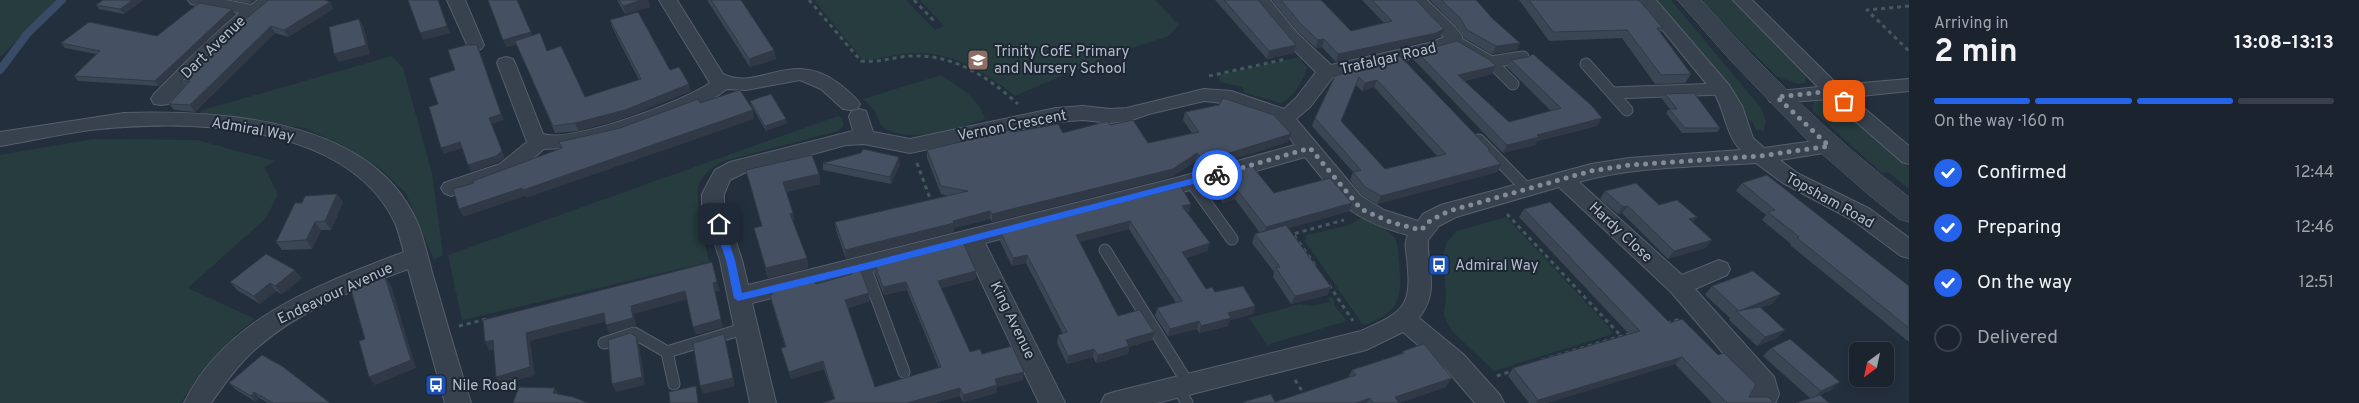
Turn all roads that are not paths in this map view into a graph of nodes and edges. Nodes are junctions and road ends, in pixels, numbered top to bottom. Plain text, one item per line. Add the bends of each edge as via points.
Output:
1 (197, 0) edge
2 (270, 0) edge
3 (456, 0) edge
4 (668, 0) edge
5 (1261, 0) edge
6 (1417, 0) edge
7 (1647, 0) edge
8 (1689, 0) edge
9 (1742, 0) edge
10 (252, 10) junction
11 (1453, 40) junction
12 (475, 45) edge
13 (1523, 57) edge
14 (1491, 62) junction
15 (506, 63) dead end
16 (1586, 64) dead end
17 (1326, 72) junction
18 (723, 83) junction
19 (1513, 84) dead end
20 (1909, 85) edge
21 (1722, 89) junction
22 (1833, 91) junction
23 (1612, 93) junction
24 (1777, 97) junction
25 (160, 99) dead end
26 (1627, 110) dead end
27 (1284, 118) junction
28 (857, 119) junction
29 (1471, 132) edge
30 (0, 139) edge
31 (538, 142) junction
32 (1829, 146) junction
33 (1310, 148) junction
34 (1760, 156) junction
35 (1909, 158) edge
36 (1563, 179) junction
37 (1191, 182) junction
38 (451, 188) edge
39 (1526, 188) junction
40 (1909, 212) edge
41 (1421, 230) junction
42 (972, 238) junction
43 (1232, 239) dead end
44 (1105, 250) dead end
45 (1909, 250) edge
46 (417, 256) junction
47 (865, 267) junction
48 (1719, 269) dead end
49 (1680, 286) junction
50 (738, 298) junction
51 (1404, 319) junction
52 (746, 328) junction
53 (604, 343) dead end
54 (667, 352) junction
55 (904, 372) dead end
56 (674, 384) dead end
57 (1184, 392) edge
58 (197, 403) edge
59 (458, 403) edge
60 (763, 403) edge
61 (1052, 403) edge
62 (1114, 403) edge
63 (1491, 403) edge
64 (1755, 403) edge

1 - 10 street
2 - 10 street, Dart Avenue
3 - 12 street
4 - 18 street via 716,78
5 - 17 street, Trafalgar Road
6 - 11 street, Trafalgar Road via 1449,30
7 - 21 street, Topsham Road
8 - 24 street, Topsham Road
9 - 22 street
10 - 25 street, Dart Avenue
11 - 14 lane
11 - 17 street, Trafalgar Road via 1402,59
13 - 14 lane
14 - 19 lane
15 - 31 street
16 - 23 lane
17 - 27 street, Trafalgar Road via 1294,111
18 - 28 street via 739,85 800,74 827,84
18 - 31 street via 701,97 590,137 554,144
20 - 22 street
21 - 23 lane
21 - 34 street, Topsham Road via 1732,106 1740,132
22 - 24 street
22 - 35 street
23 - 26 lane
24 - 32 street, Topsham Road
27 - 28 street, Vernon Crescent via 1231,97 1204,95 1129,114 1056,115 910,146
27 - 33 street, Vernon Crescent
28 - 50 street, Vernon Crescent via 846,138 737,167 722,175 713,194 713,206 731,260
29 - 39 lane
30 - 46 street, Admiral Way via 123,120 155,119 228,123 282,132 332,150 375,179 406,222
31 - 38 street via 506,169
32 - 34 street
32 - 40 street, Topsham Road
33 - 37 street
33 - 41 street, Vernon Crescent via 1361,209 1390,222
34 - 36 street via 1630,165
34 - 45 street, Topsham Road via 1790,178 1862,215
36 - 39 street
36 - 49 street, Hardy Close
37 - 42 street
37 - 43 lane
39 - 41 street via 1449,211 1431,220
41 - 51 street via 1416,247 1421,287 1417,303
42 - 47 street
42 - 61 street, King Avenue
44 - 57 lane
46 - 58 street, Endeavour Avenue via 352,282 271,323 223,366
46 - 59 street, Admiral Way
47 - 50 street
47 - 55 lane
48 - 49 street
49 - 64 street, Hardy Close via 1765,384 1767,394
50 - 52 street, Vernon Crescent
51 - 57 street via 1397,326 1366,340
51 - 63 street via 1454,361
52 - 54 lane
52 - 60 street, Vernon Crescent
53 - 54 lane via 634,333
54 - 56 lane
57 - 62 street

